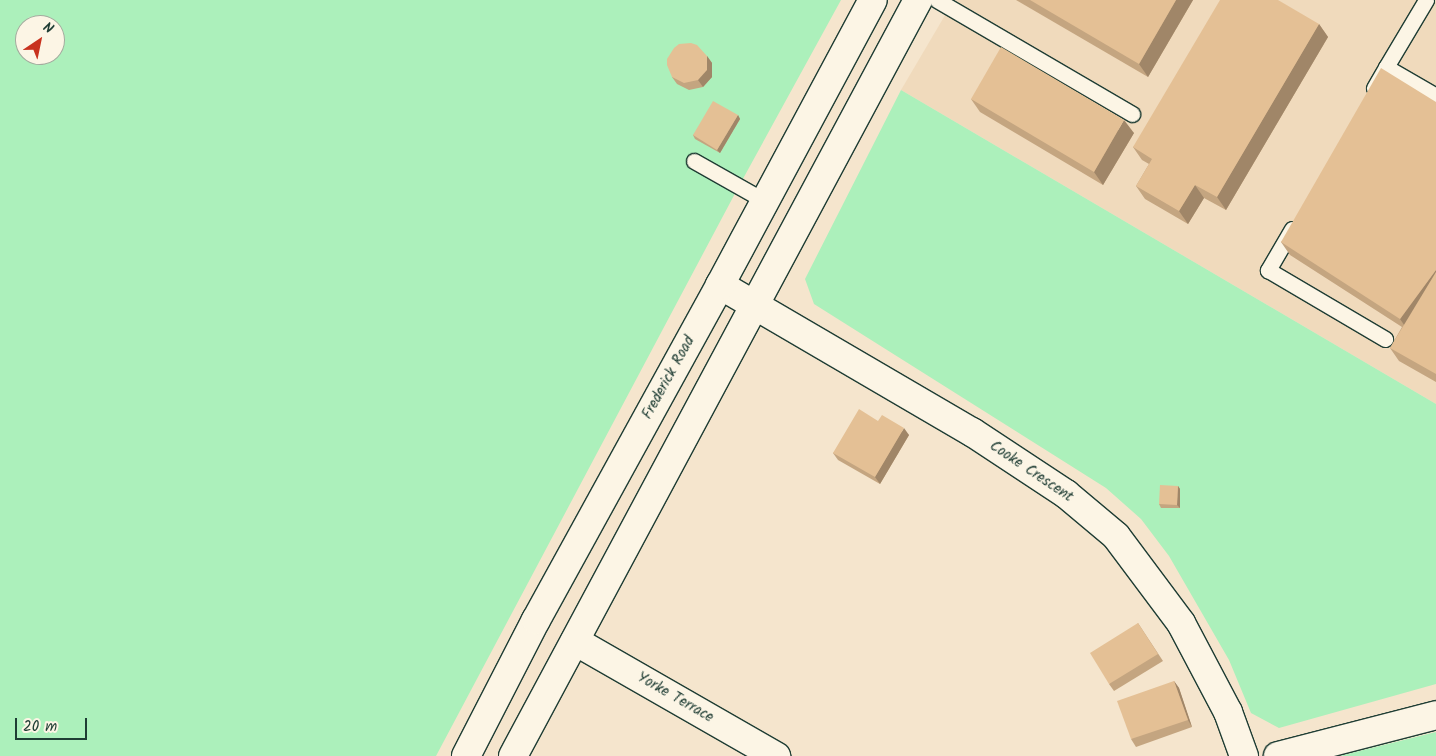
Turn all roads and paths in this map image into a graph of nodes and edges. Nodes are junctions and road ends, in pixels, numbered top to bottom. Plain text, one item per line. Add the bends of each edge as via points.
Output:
1 (873, 0) edge
2 (918, 0) edge
3 (936, 0) edge
4 (1426, 0) edge
5 (1386, 67) junction
6 (1436, 96) edge
7 (1367, 101) edge
8 (1132, 114) dead end
9 (694, 161) dead end
10 (765, 201) junction
11 (1298, 219) edge
12 (720, 285) junction
13 (754, 306) junction
14 (1385, 339) dead end
15 (575, 641) junction
16 (1436, 715) edge
17 (466, 756) edge
18 (514, 756) edge
19 (776, 756) edge
20 (1244, 756) edge
21 (1278, 756) edge

1 - 10 main road, Frederick Road
2 - 13 main road
3 - 8 lane
4 - 5 lane
5 - 6 lane
5 - 7 lane
9 - 10 lane
10 - 12 main road, Frederick Road
11 - 14 lane via 1268,270
12 - 13 main road, Cooke Crescent
12 - 17 main road, Frederick Road via 536,620
13 - 15 main road
13 - 20 main road, Cooke Crescent via 972,432 1066,494 1116,536 1181,623 1228,712
15 - 18 main road
15 - 19 main road, Yorke Terrace
16 - 21 main road

